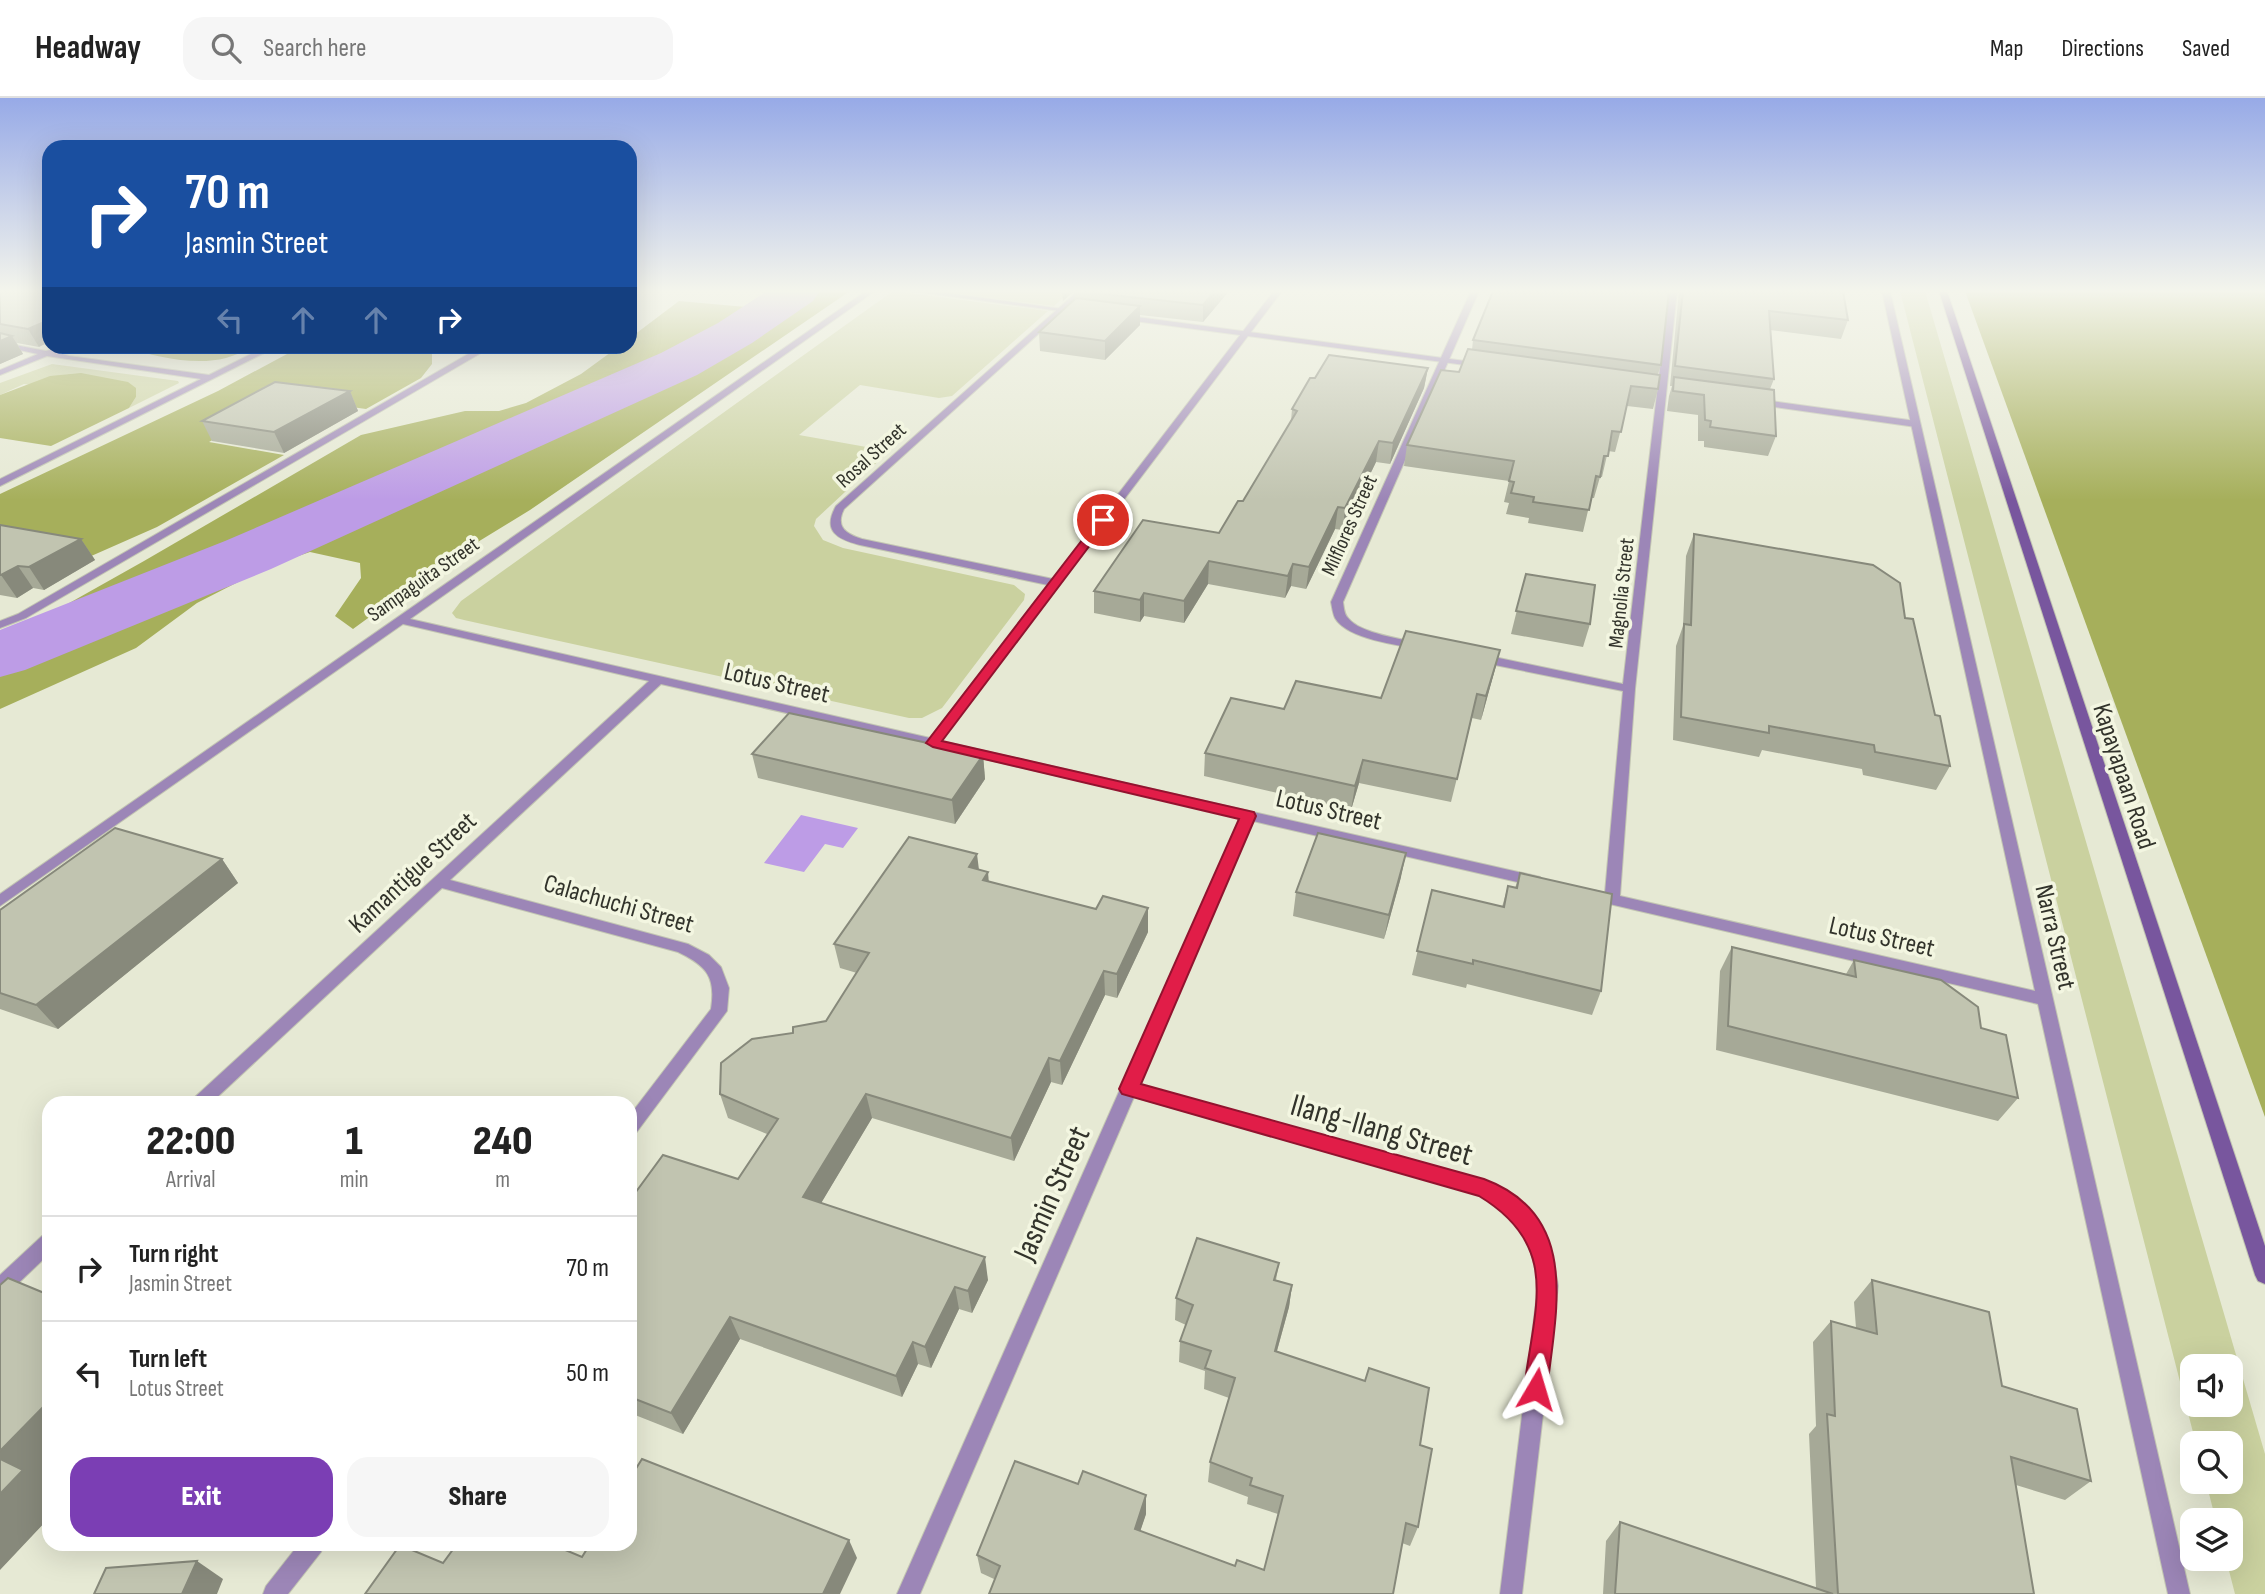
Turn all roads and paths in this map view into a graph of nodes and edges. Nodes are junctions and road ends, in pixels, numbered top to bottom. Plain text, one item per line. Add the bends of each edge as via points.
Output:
1 (1444, 360) edge
2 (30, 361) edge
3 (99, 361) edge
4 (244, 361) edge
5 (463, 361) edge
6 (771, 361) edge
7 (1004, 361) edge
8 (1226, 361) edge
9 (1451, 361) edge
10 (1666, 361) edge
11 (1902, 361) edge
12 (1966, 361) edge
13 (1485, 365) edge
14 (0, 373) edge
15 (210, 378) junction
16 (1649, 388) edge
17 (1663, 390) junction
18 (1676, 391) edge
19 (1743, 400) edge
20 (1916, 424) junction
21 (0, 483) edge
22 (1056, 583) junction
23 (398, 620) junction
24 (0, 625) edge
25 (1425, 647) edge
26 (1466, 655) edge
27 (658, 680) junction
28 (1629, 690) junction
29 (933, 743) junction
30 (1248, 816) junction
31 (439, 882) junction
32 (1544, 883) edge
33 (1585, 893) edge
34 (1612, 899) junction
35 (0, 901) edge
36 (2045, 999) junction
37 (1129, 1089) junction
38 (207, 1096) edge
39 (637, 1119) edge
40 (42, 1249) edge
41 (2265, 1275) edge
42 (0, 1288) edge
43 (308, 1551) edge
44 (274, 1594) edge
45 (908, 1594) edge
46 (1511, 1594) edge
47 (2179, 1594) edge

1 - 25 street, Milflores Street via 1337,602 1340,617 1357,630
2 - 14 street
3 - 15 street
4 - 15 street
5 - 24 street
6 - 23 street, Sampaguita Street
7 - 22 street, Rosal Street via 840,508 835,528 860,542
8 - 22 street
9 - 13 street
10 - 17 street, Magnolia Street
11 - 20 street, Narra Street
12 - 41 street, Kapayapaan Road
15 - 21 street
16 - 17 street
17 - 18 street
17 - 28 street, Magnolia Street
19 - 20 street
20 - 36 street, Narra Street
22 - 29 street
23 - 27 street, Lotus Street
23 - 35 street, Sampaguita Street
26 - 28 street
27 - 29 street, Lotus Street
27 - 31 street, Kamantigue Street
28 - 34 street, Magnolia Street
29 - 30 street, Lotus Street
30 - 32 street, Lotus Street
30 - 37 street, Jasmin Street
31 - 38 street, Kamantigue Street
31 - 39 street, Calachuchi Street via 684,948 703,957 717,972 724,989 719,1011
33 - 34 street, Lotus Street
34 - 36 street, Lotus Street
36 - 47 street, Narra Street
37 - 45 street, Jasmin Street
37 - 46 street, Ilang-Ilang Street via 1484,1188 1511,1205 1532,1229 1544,1254 1548,1286
40 - 42 street
43 - 44 street

